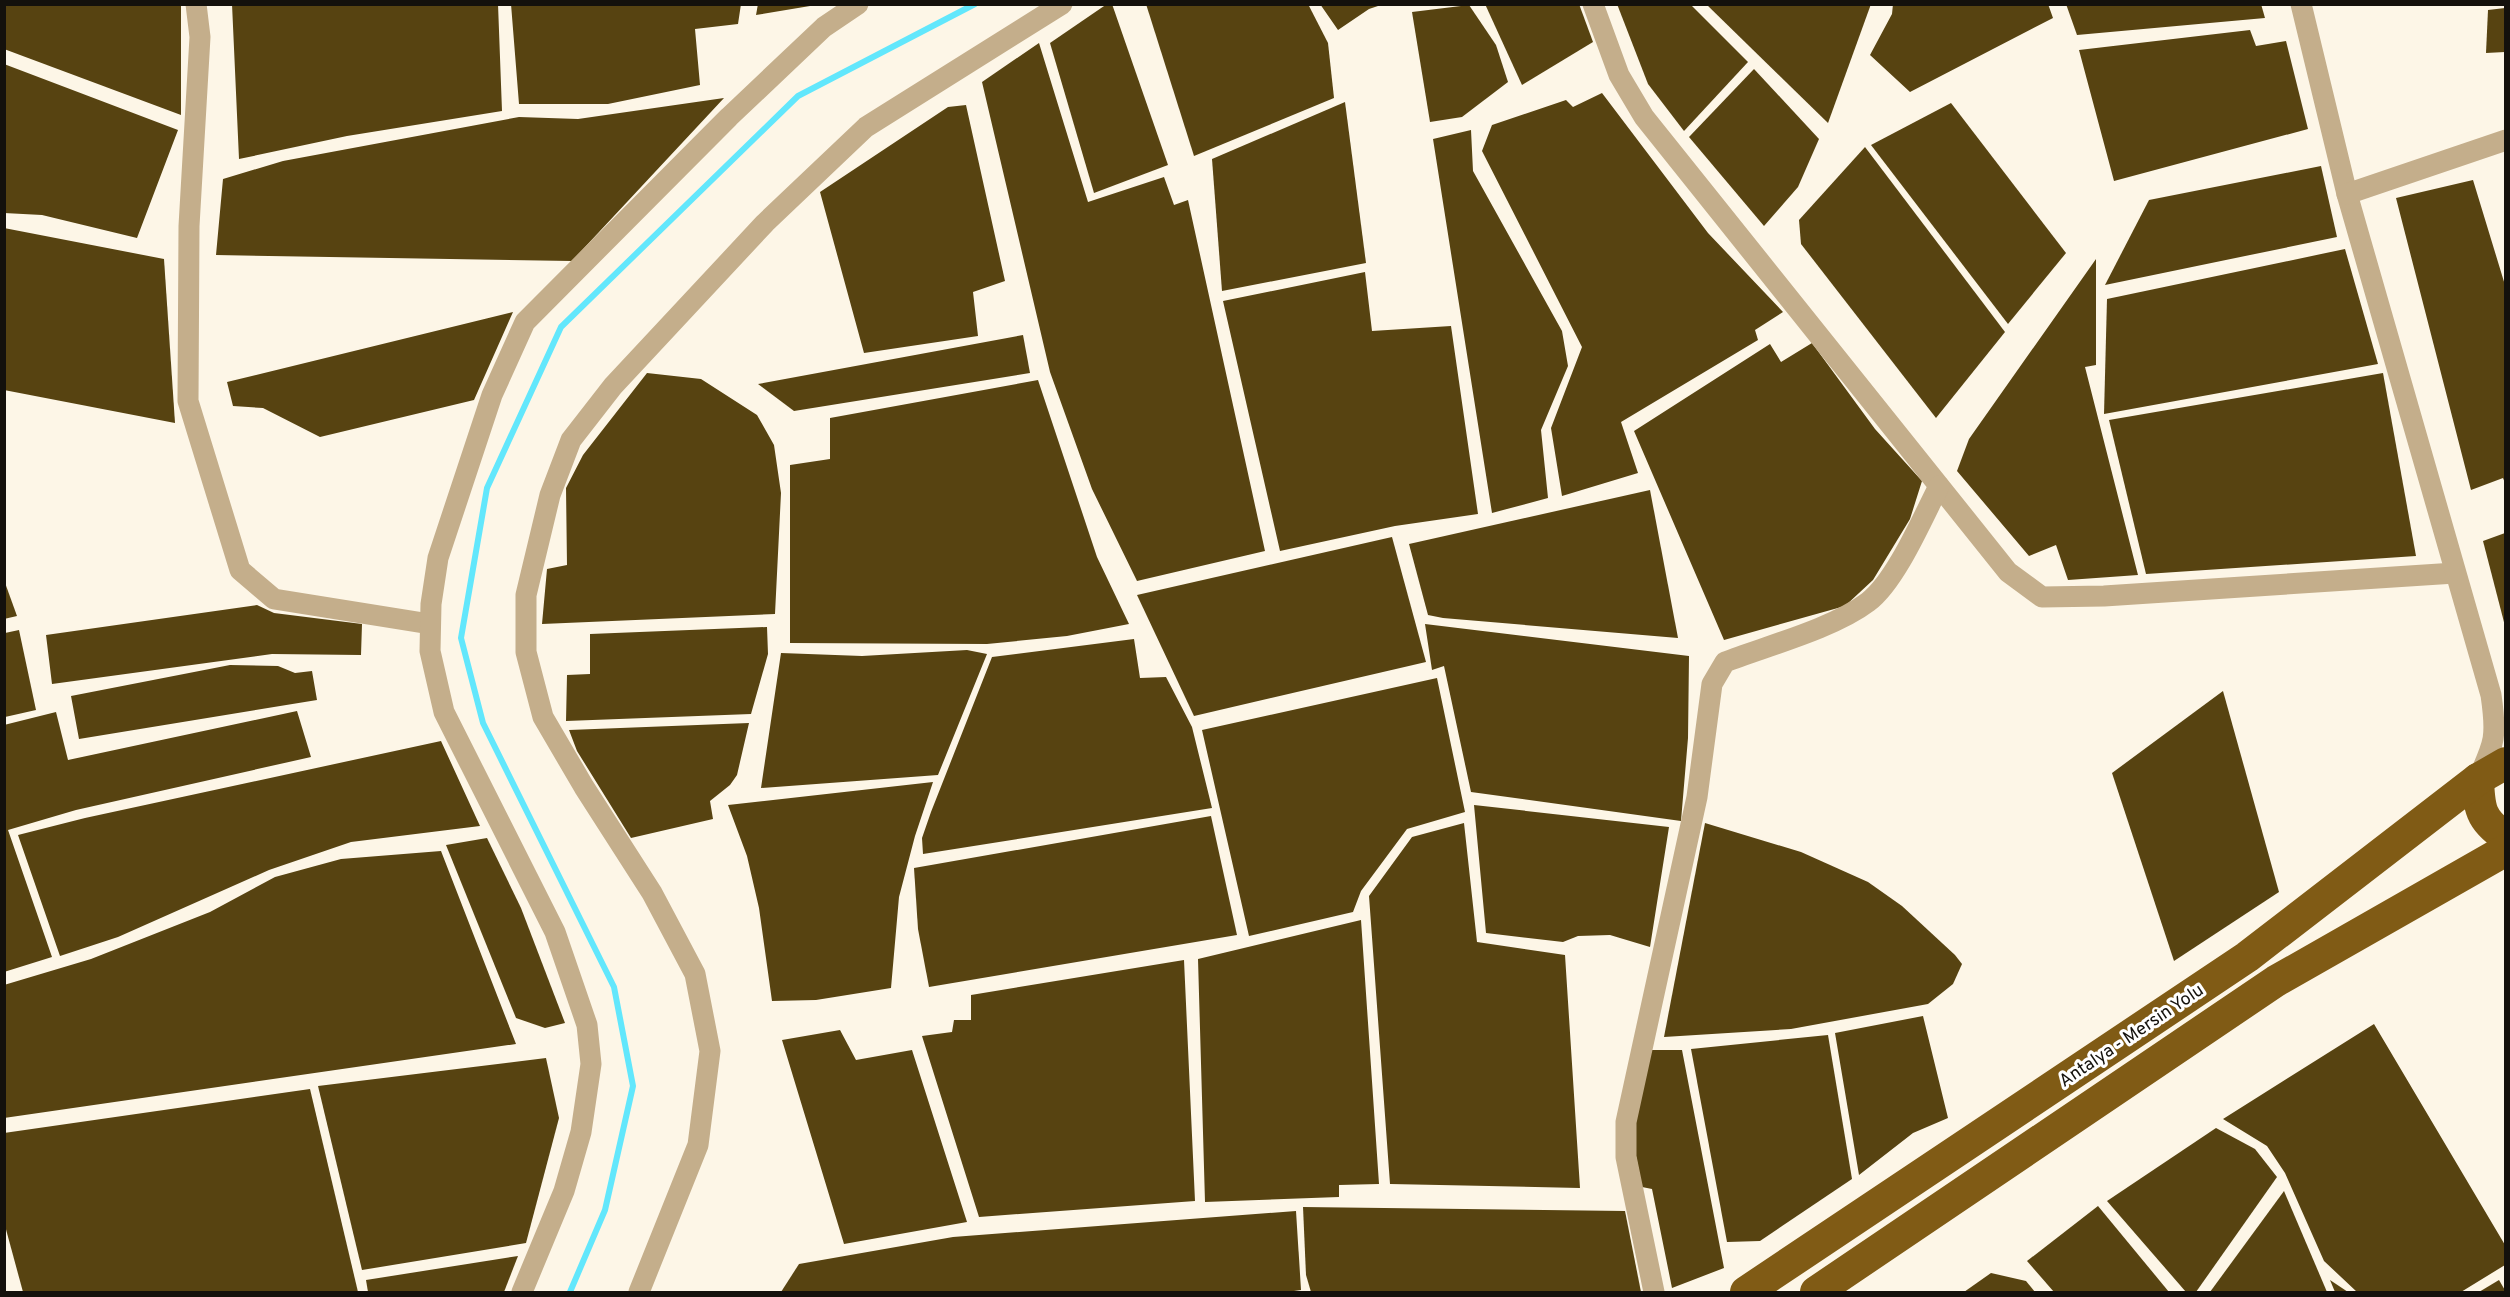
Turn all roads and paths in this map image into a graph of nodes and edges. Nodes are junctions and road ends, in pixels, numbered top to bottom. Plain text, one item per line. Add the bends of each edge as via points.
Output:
1 (196, 4) edge
2 (858, 4) edge
3 (1062, 4) edge
4 (1593, 4) edge
5 (2301, 4) edge
6 (2505, 140) edge
7 (2347, 194) junction
8 (1940, 486) junction
9 (2455, 573) junction
10 (430, 624) junction
11 (2491, 695) junction
12 (2505, 713) edge
13 (2505, 763) edge
14 (2478, 779) junction
15 (2505, 837) edge
16 (2505, 850) edge
17 (522, 1293) edge
18 (639, 1293) edge
19 (1654, 1293) edge
20 (1746, 1293) edge
21 (1816, 1293) edge

1 - 10 street via 200,37 189,226 188,401 240,570 274,599
2 - 10 street via 824,27 729,117 525,322 492,394 438,558
3 - 18 street via 866,127 765,223 613,386 571,440 550,495 526,595 525,652 543,717 652,893 695,974 710,1051 698,1145
4 - 8 street via 1619,75 1644,117
5 - 7 street
6 - 7 street
7 - 9 street
8 - 9 street via 2008,572 2042,597
8 - 19 street via 1892,575 1870,602 1838,620 1725,662 1712,684 1697,797 1626,1122 1626,1157
9 - 11 street
10 - 17 street via 430,651 444,712 555,932 587,1025 591,1064 581,1132 564,1191
11 - 12 street
11 - 14 street via 2496,728
13 - 14 highway, Antalya - Mersin Yolu
14 - 15 highway via 2479,808
14 - 20 highway, Antalya - Mersin Yolu via 2247,957
16 - 21 highway, Antalya - Mersin Yolu via 2276,981

